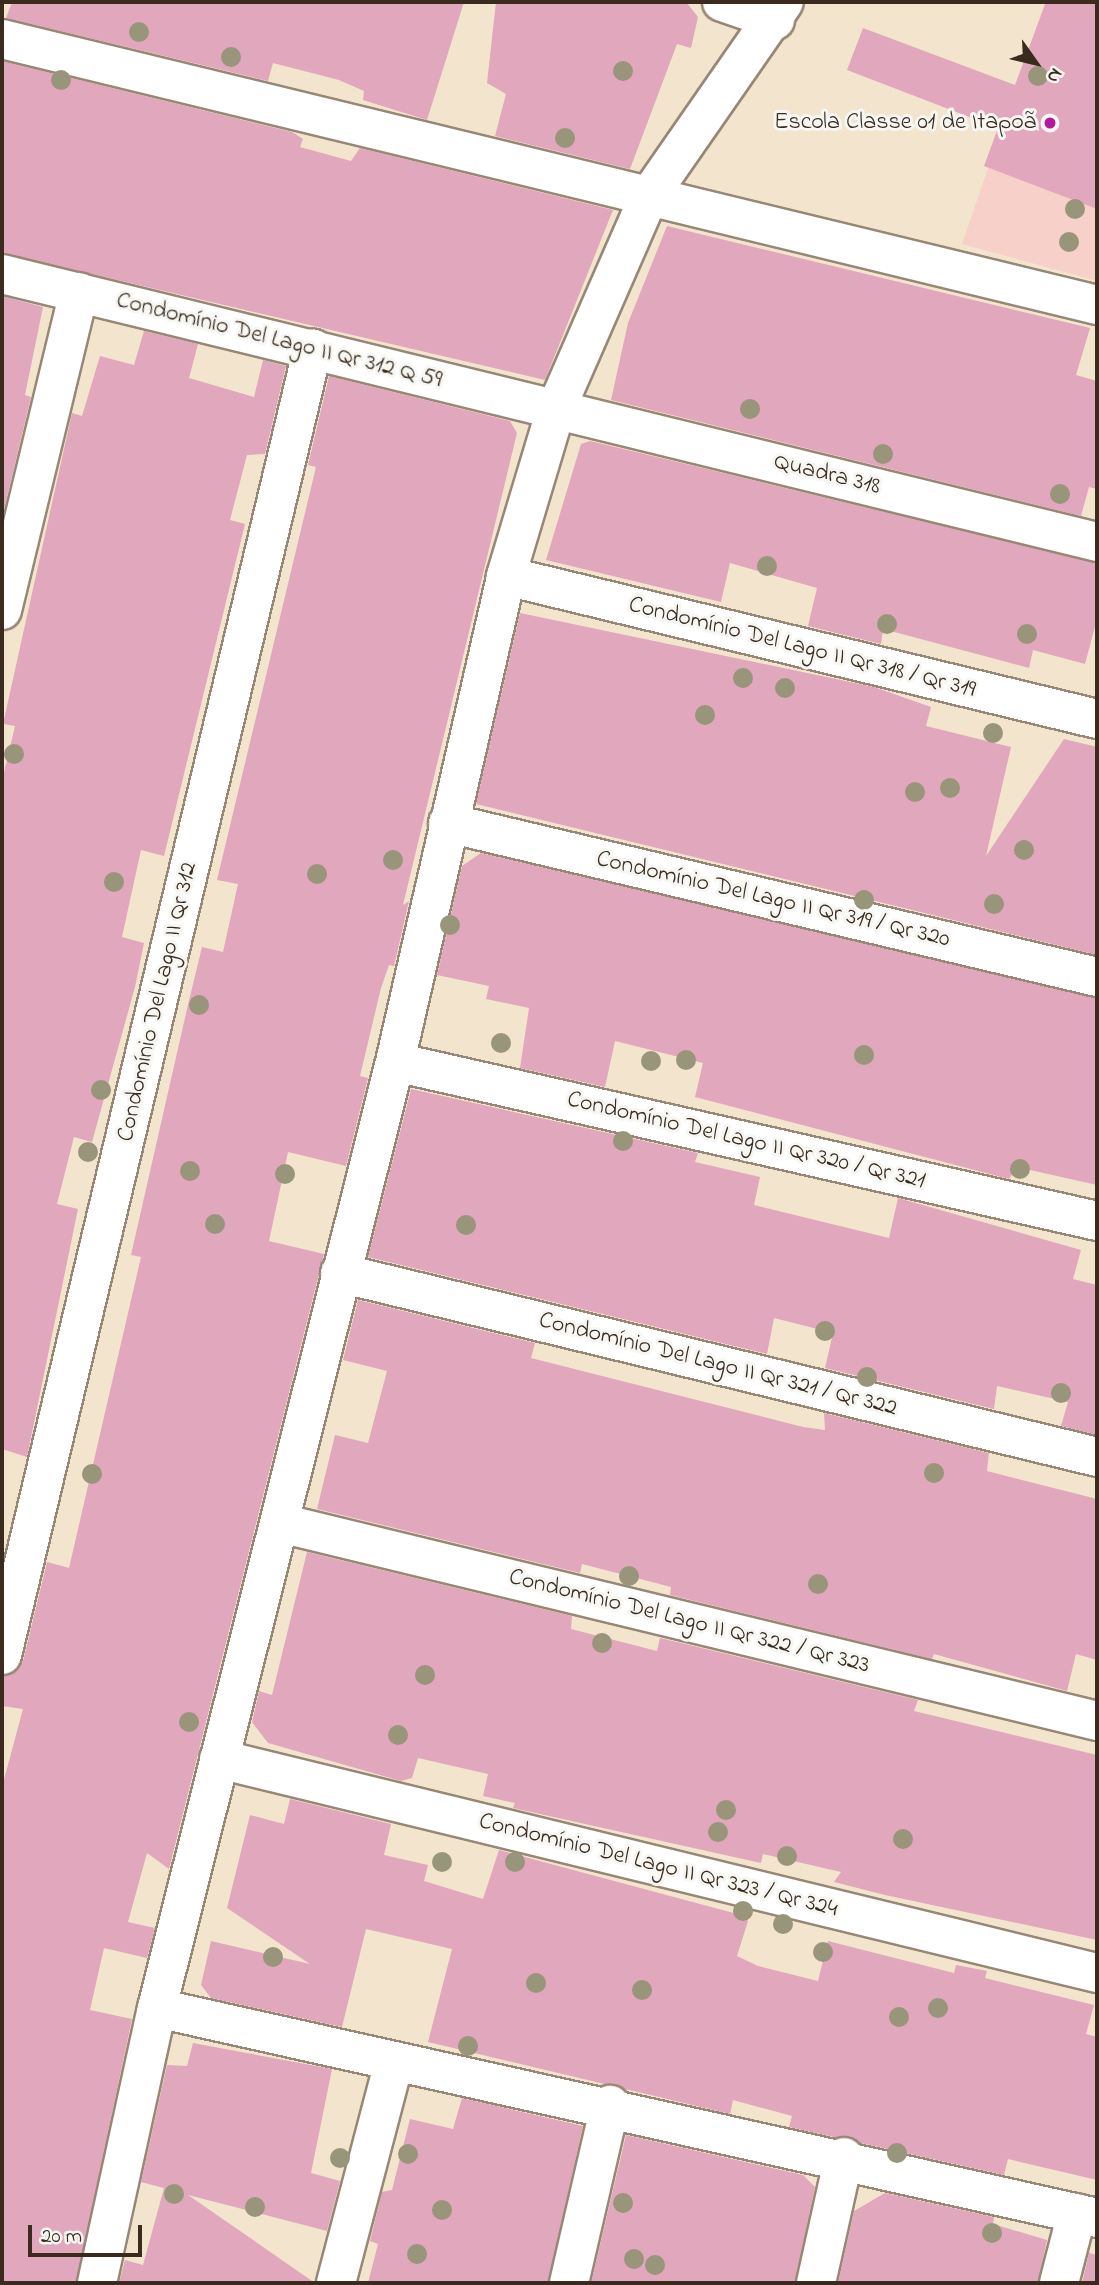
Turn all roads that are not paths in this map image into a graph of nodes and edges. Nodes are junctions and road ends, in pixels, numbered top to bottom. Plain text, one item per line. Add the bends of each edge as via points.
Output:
1 (722, 2) edge
2 (780, 11) edge
3 (2, 39) edge
4 (649, 196) junction
5 (2, 274) edge
6 (79, 292) junction
7 (1097, 305) edge
8 (313, 348) junction
9 (556, 409) junction
10 (1097, 542) edge
11 (506, 576) junction
12 (2, 610) edge
13 (1097, 719) edge
14 (448, 823) junction
15 (1097, 977) edge
16 (394, 1062) junction
17 (1097, 1221) edge
18 (340, 1273) junction
19 (1097, 1457) edge
20 (280, 1523) junction
21 (2, 1656) edge
22 (1097, 1721) edge
23 (219, 1759) junction
24 (1097, 1973) edge
25 (157, 2008) junction
26 (394, 2062) junction
27 (610, 2105) junction
28 (844, 2157) junction
29 (1087, 2215) edge
30 (97, 2283) edge
31 (336, 2283) edge
32 (569, 2283) edge
33 (816, 2283) edge
34 (1059, 2283) edge

1 - 2 street
2 - 4 street
3 - 4 street
4 - 7 street
4 - 9 street
5 - 6 street, Condomínio Del Lago II Qr 312 Q 59
6 - 8 street, Condomínio Del Lago II Qr 312 Q 59
6 - 12 street
8 - 9 street, Condomínio Del Lago II Qr 312 Q 59
8 - 21 street, Condomínio Del Lago II Qr 312
9 - 10 street, Quadra 318
9 - 11 street
11 - 13 street, Condomínio Del Lago II Qr 318 / Qr 319
11 - 14 street
14 - 15 street, Condomínio Del Lago II Qr 319 / Qr 320
14 - 16 street
16 - 17 street, Condomínio Del Lago II Qr 320 / Qr 321
16 - 18 street
18 - 19 street, Condomínio Del Lago II Qr 321 / Qr 322
18 - 20 street
20 - 22 street, Condomínio Del Lago II Qr 322 / Qr 323
20 - 23 street
23 - 24 street, Condomínio Del Lago II Qr 323 / Qr 324
23 - 25 street
25 - 26 street
25 - 30 street
26 - 27 street
26 - 31 street
27 - 28 street
27 - 32 street
28 - 29 street
28 - 33 street
29 - 34 street

